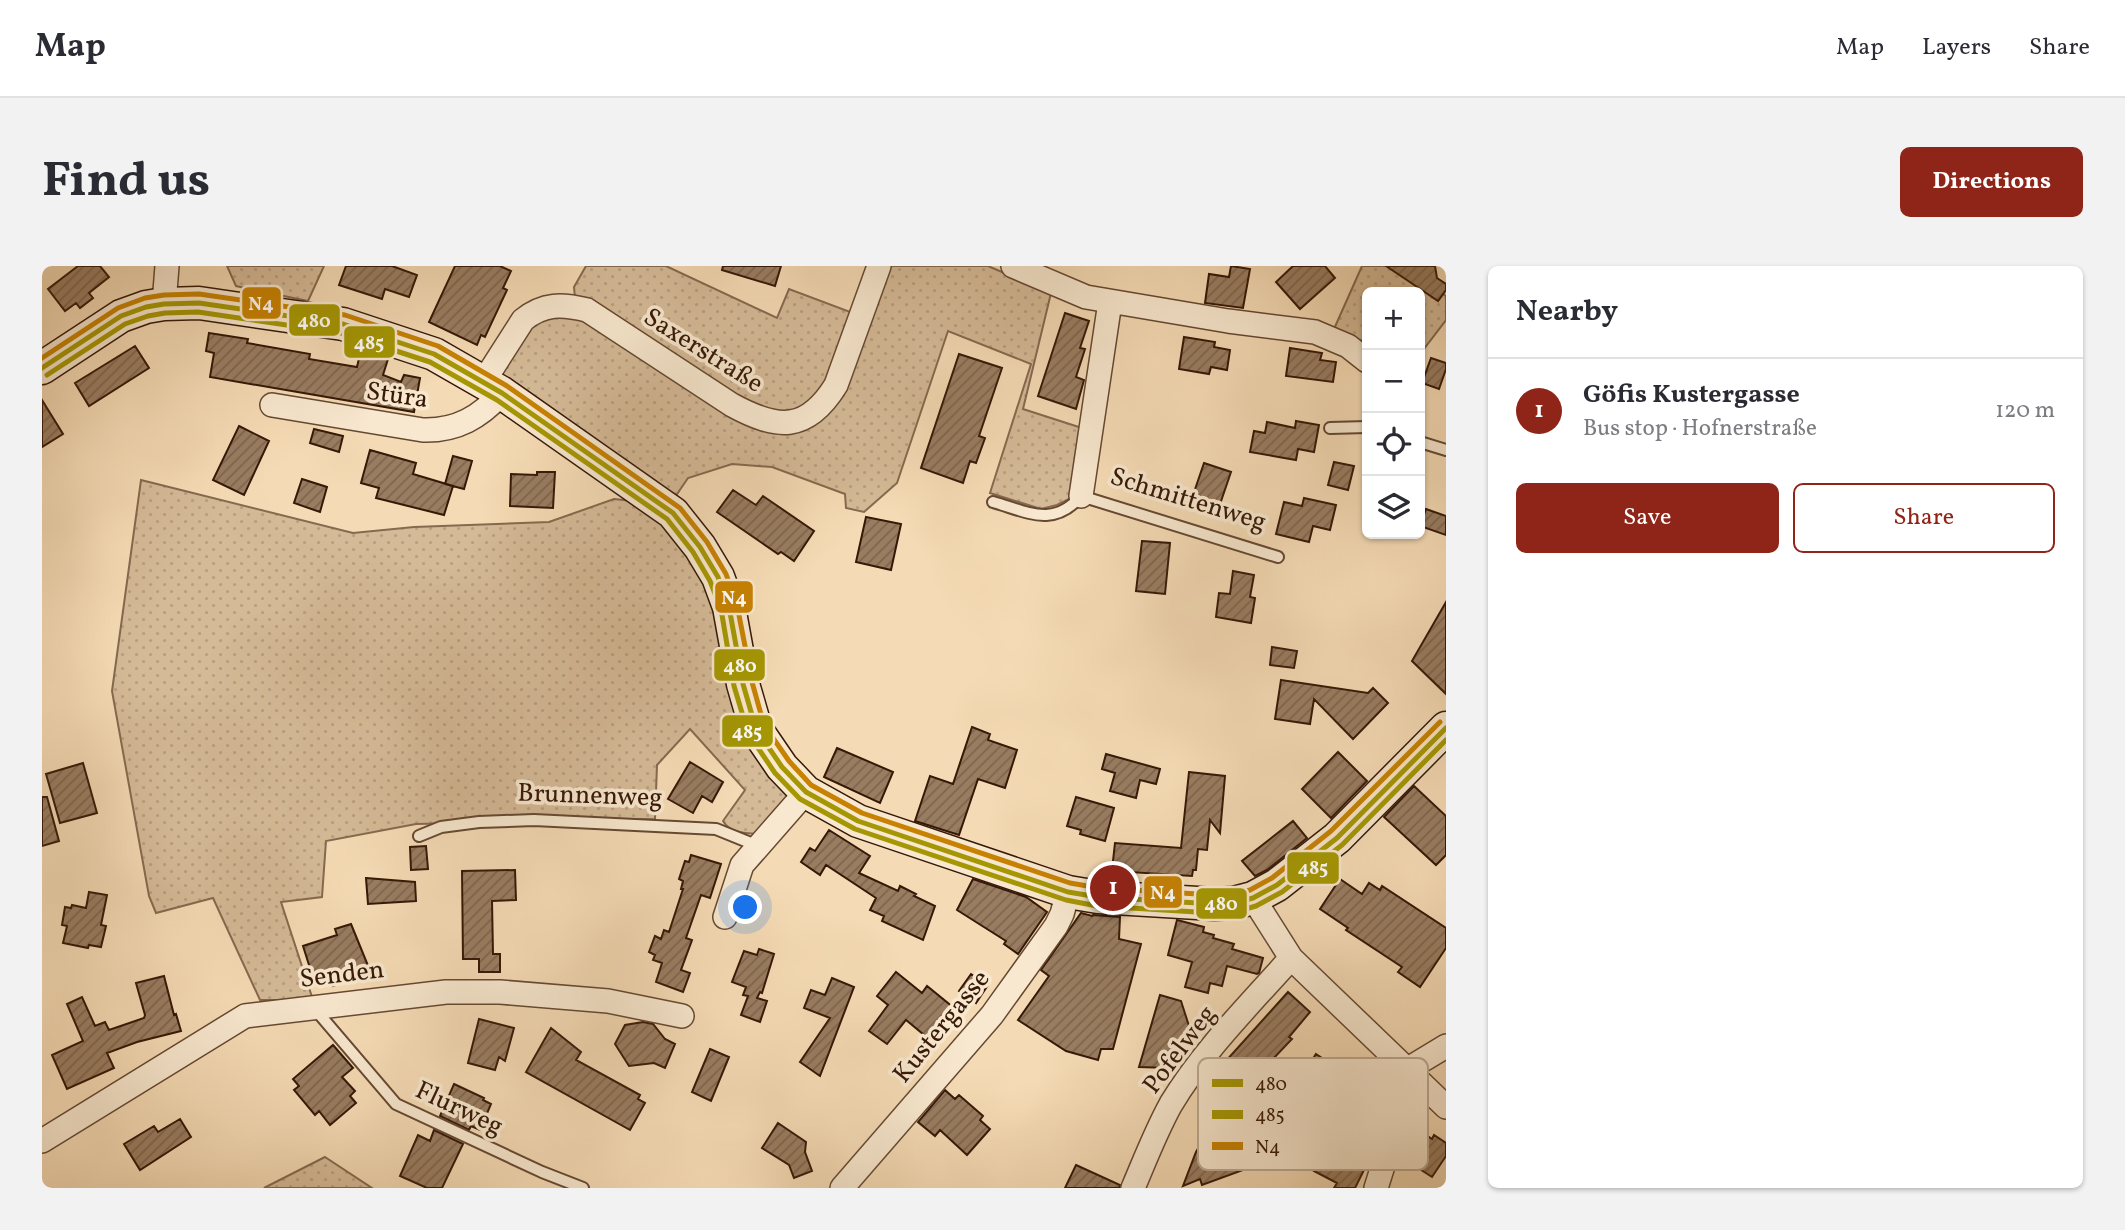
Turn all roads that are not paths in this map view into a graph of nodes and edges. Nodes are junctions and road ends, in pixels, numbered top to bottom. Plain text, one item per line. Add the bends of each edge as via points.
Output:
1 (167, 266) edge
2 (879, 266) edge
3 (1013, 266) edge
4 (1110, 302) junction
5 (164, 304) junction
6 (1362, 357) edge
7 (42, 368) edge
8 (493, 387) junction
9 (272, 405) dead end
10 (1362, 427) edge
11 (1330, 428) dead end
12 (1425, 444) edge
13 (1446, 450) edge
14 (1081, 496) junction
15 (993, 502) dead end
16 (1278, 557) dead end
17 (1446, 727) edge
18 (806, 792) junction
19 (419, 836) dead end
20 (758, 846) junction
21 (1068, 892) junction
22 (1253, 898) junction
23 (725, 917) dead end
24 (1291, 958) junction
25 (312, 1006) junction
26 (682, 1016) dead end
27 (1446, 1046) edge
28 (1204, 1058) edge
29 (1396, 1058) edge
30 (1428, 1058) edge
31 (1198, 1065) edge
32 (1428, 1089) edge
33 (1446, 1107) edge
34 (43, 1139) edge
35 (1381, 1170) edge
36 (583, 1188) edge
37 (842, 1188) edge
38 (1133, 1188) edge
39 (1376, 1188) edge

1 - 5 street
2 - 8 street, Saxerstraße via 836,385 810,416 792,422 752,416 587,310 570,306 555,305 523,320
3 - 4 street via 1078,295
4 - 6 street via 1304,330 1331,338
4 - 14 street, Schmittenweg
5 - 7 main road via 121,316
5 - 8 main road via 198,303 343,324 434,354
8 - 9 street, Stüra via 488,408 442,430
8 - 18 main road via 673,513 700,547 729,607 756,729
10 - 11 lane
12 - 13 lane
14 - 15 lane, Schmittenweg via 1062,513 1046,515
14 - 16 lane, Schmittenweg
17 - 22 main road via 1337,838 1278,885
18 - 20 street
18 - 21 main road via 858,821
19 - 20 lane, Brunnenweg via 441,827 534,820 716,829
20 - 23 street via 742,864
21 - 22 main road via 1214,904
21 - 37 street, Kustergasse via 1056,926 992,1014
22 - 24 street
24 - 28 street, Pofelweg
24 - 29 street
25 - 26 street, Senden via 446,992 500,992 608,1001
25 - 34 street, Senden via 245,1016
25 - 36 lane, Flurweg via 396,1104
27 - 30 street
31 - 38 street, Pofelweg via 1171,1104
32 - 33 street
35 - 39 street

